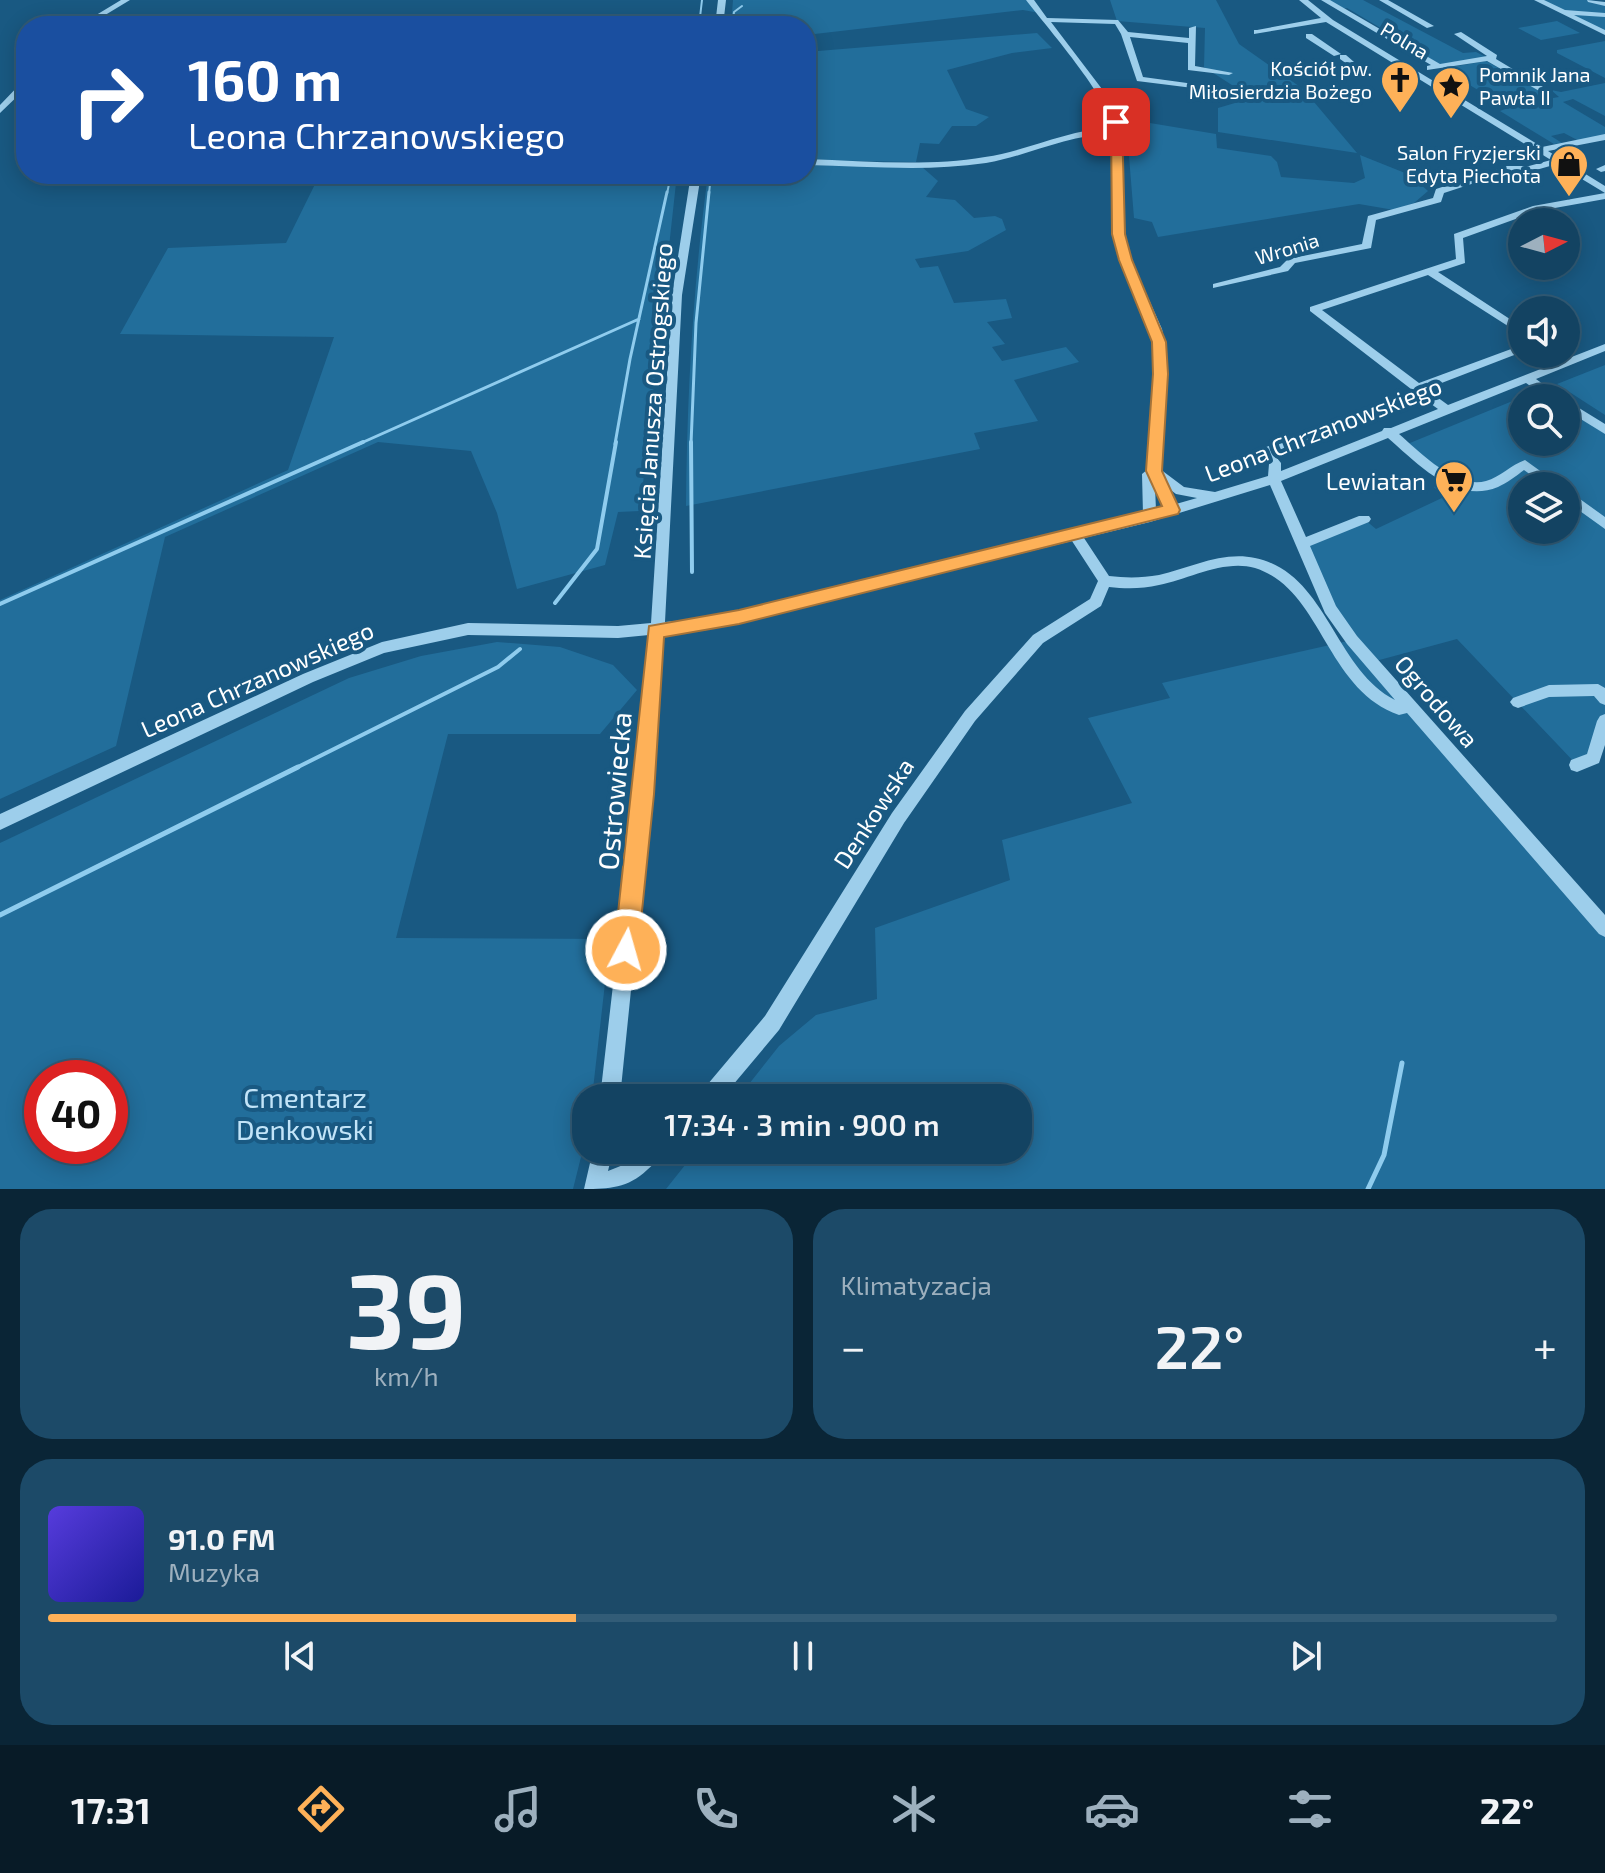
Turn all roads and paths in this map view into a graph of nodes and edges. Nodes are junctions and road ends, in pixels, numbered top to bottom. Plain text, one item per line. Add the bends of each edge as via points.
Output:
1 (126, 0) edge
2 (722, 0) edge
3 (730, 0) edge
4 (1030, 0) edge
5 (1383, 0) edge
6 (1538, 0) edge
7 (1591, 0) edge
8 (1316, 3) edge
9 (1605, 4) edge
10 (1559, 11) junction
11 (1605, 15) edge
12 (99, 16) edge
13 (1331, 19) junction
14 (1044, 20) junction
15 (1293, 25) junction
16 (1430, 26) dead end
17 (1193, 28) dead end
18 (1257, 32) dead end
19 (1605, 33) edge
20 (1125, 34) junction
21 (1458, 34) dead end
22 (1192, 41) junction
23 (1343, 58) dead end
24 (1488, 58) junction
25 (1438, 66) junction
26 (1422, 71) junction
27 (1229, 73) dead end
28 (1209, 88) dead end
29 (1544, 90) dead end
30 (16, 97) edge
31 (0, 110) edge
32 (1118, 131) junction
33 (1605, 137) edge
34 (1545, 150) junction
35 (1562, 160) junction
36 (816, 162) edge
37 (1605, 182) edge
38 (694, 184) edge
39 (1605, 190) edge
40 (1600, 197) edge
41 (1605, 205) edge
42 (1461, 261) junction
43 (1429, 271) junction
44 (1217, 286) dead end
45 (1465, 295) junction
46 (1508, 323) edge
47 (1605, 347) edge
48 (1508, 353) edge
49 (1580, 353) edge
50 (1543, 368) edge
51 (1526, 377) junction
52 (1536, 384) edge
53 (1417, 388) junction
54 (1445, 409) junction
55 (1580, 413) edge
56 (1605, 430) edge
57 (1388, 431) junction
58 (1154, 471) junction
59 (1510, 472) edge
60 (1536, 472) edge
61 (1508, 473) edge
62 (1274, 479) junction
63 (1222, 495) junction
64 (1580, 505) edge
65 (1172, 510) junction
66 (1150, 517) junction
67 (1364, 519) dead end
68 (1605, 524) edge
69 (1074, 534) junction
70 (1301, 544) junction
71 (1105, 581) junction
72 (655, 631) junction
73 (1605, 699) edge
74 (1518, 702) dead end
75 (1409, 706) junction
76 (1605, 721) edge
77 (1577, 765) dead end
78 (0, 822) edge
79 (1605, 928) edge
80 (612, 1084) edge
81 (721, 1084) edge
82 (600, 1164) edge
83 (639, 1164) edge
84 (594, 1188) edge

1 - 12 street
2 - 3 street
4 - 14 street
5 - 16 street
6 - 10 street
7 - 9 street
8 - 13 street, Polna
8 - 25 street
10 - 11 street
10 - 19 street
13 - 15 street
13 - 26 street, Polna
13 - 34 street, Polna
14 - 20 street via 1116,22
14 - 32 street via 1107,102
15 - 18 street
15 - 23 street
17 - 22 street
20 - 22 street
20 - 28 street via 1140,79
21 - 24 street via 1494,57
22 - 27 street via 1191,68
24 - 25 street
24 - 29 street
25 - 26 street
26 - 34 street, Polna
30 - 31 street
32 - 36 street via 1091,130 1035,150 955,164
32 - 58 street via 1121,248 1160,350
33 - 34 street
34 - 35 street, Polna
35 - 37 street, Polna
35 - 39 street, Polna
35 - 44 street, Wronia via 1510,168 1439,191 1438,200 1371,218 1367,246 1292,261 1284,269
38 - 72 street, Księcia Janusza Ostrogskiego via 677,295
40 - 41 street
40 - 42 street via 1536,208 1458,236
42 - 43 street
42 - 45 street
43 - 45 street
43 - 53 street via 1314,309
45 - 46 street
47 - 49 street, Leona Chrzanowskiego
48 - 53 street
50 - 51 street, Leona Chrzanowskiego
51 - 52 street
51 - 54 street, Leona Chrzanowskiego
53 - 54 street
53 - 62 street, Ogrodowa via 1416,394 1265,452 1275,463
54 - 57 street, Leona Chrzanowskiego
55 - 56 street
57 - 61 street via 1449,481 1483,487
57 - 62 street, Leona Chrzanowskiego
58 - 63 street via 1181,491
58 - 65 street
58 - 66 street via 1148,474
59 - 60 street via 1525,464
62 - 63 street, Leona Chrzanowskiego
62 - 70 street, Ogrodowa
63 - 65 street, Leona Chrzanowskiego
64 - 68 street
65 - 66 street, Leona Chrzanowskiego
66 - 69 street, Leona Chrzanowskiego
67 - 70 street
69 - 71 street
69 - 72 street, Leona Chrzanowskiego via 739,617
70 - 75 street, Ogrodowa via 1330,609
71 - 75 street via 1157,581 1227,563 1269,568 1299,591 1335,649 1379,699 1399,709
71 - 81 street, Denkowska via 1096,602 1038,639 970,716 898,818 772,1023
72 - 78 street, Leona Chrzanowskiego via 479,629 393,645 308,678
72 - 80 street, Ostrowiecka
73 - 74 street via 1598,690 1549,691
75 - 79 street, Ogrodowa
76 - 77 street via 1593,758
82 - 84 street
83 - 84 street

